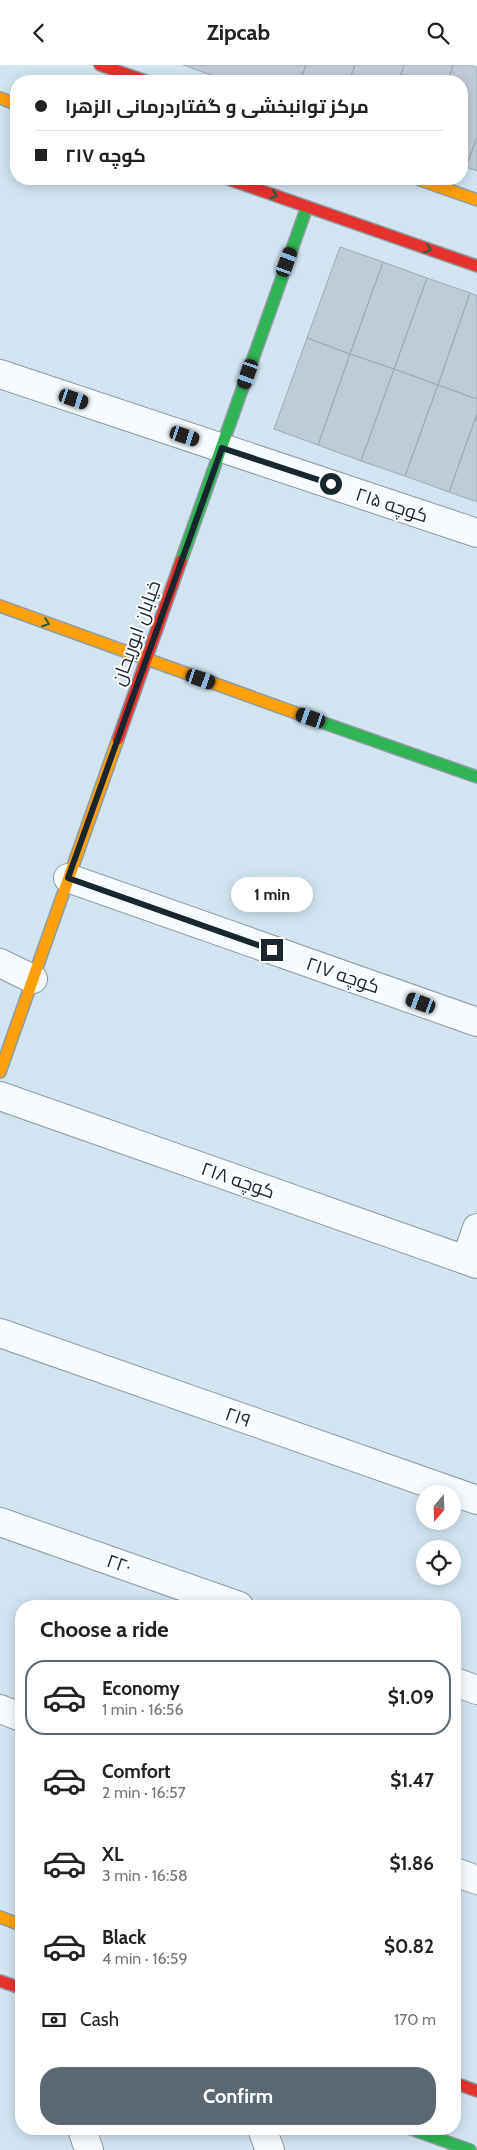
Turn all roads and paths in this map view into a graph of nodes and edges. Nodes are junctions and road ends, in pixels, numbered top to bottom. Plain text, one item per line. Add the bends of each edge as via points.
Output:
1 (100, 65) edge
2 (129, 75) edge
3 (245, 185) edge
4 (435, 185) edge
5 (477, 200) edge
6 (307, 207) junction
7 (477, 266) edge
8 (0, 374) edge
9 (222, 448) junction
10 (477, 533) edge
11 (0, 605) edge
12 (145, 659) junction
13 (477, 777) edge
14 (68, 878) junction
15 (0, 963) edge
16 (33, 979) junction
17 (477, 1022) edge
18 (0, 1072) edge
19 (0, 1096) edge
20 (477, 1227) edge
21 (471, 1262) edge
22 (0, 1333) edge
23 (477, 1500) edge
24 (0, 1522) edge
25 (221, 1600) edge
26 (461, 1684) edge
27 (477, 1690) edge
28 (0, 1709) edge
29 (15, 1715) edge
30 (461, 1874) edge
31 (477, 1880) edge
32 (0, 1917) edge
33 (15, 1923) edge
34 (0, 1981) edge
35 (15, 1986) edge
36 (461, 2085) edge
37 (477, 2091) edge
38 (84, 2135) edge
39 (264, 2135) edge
40 (428, 2135) edge
41 (89, 2150) edge
42 (270, 2150) edge
43 (470, 2150) edge

1 - 2 street
3 -> 6 street
4 - 5 street
6 -> 7 street
6 - 9 street, خیابان ابوریحان
8 - 9 street, کوچه ۲۱۵
9 - 10 street, کوچه ۲۱۵
9 - 12 street, خیابان ابوریحان
11 -> 12 street
12 - 13 street
12 - 14 street, خیابان ابوریحان
14 - 16 street, خیابان ابوریحان
14 - 17 street, کوچه ۲۱۷
15 - 16 street
16 - 18 street, خیابان ابوریحان
19 - 21 street, کوچه ۲۱۸
20 - 21 street
22 - 23 street, ۲۱۹
24 - 25 street, ۲۲۰
26 - 27 street
28 - 29 street
30 - 31 street
32 - 33 street
34 - 35 street
36 - 37 street
38 - 41 street
39 - 42 street
40 - 43 street

